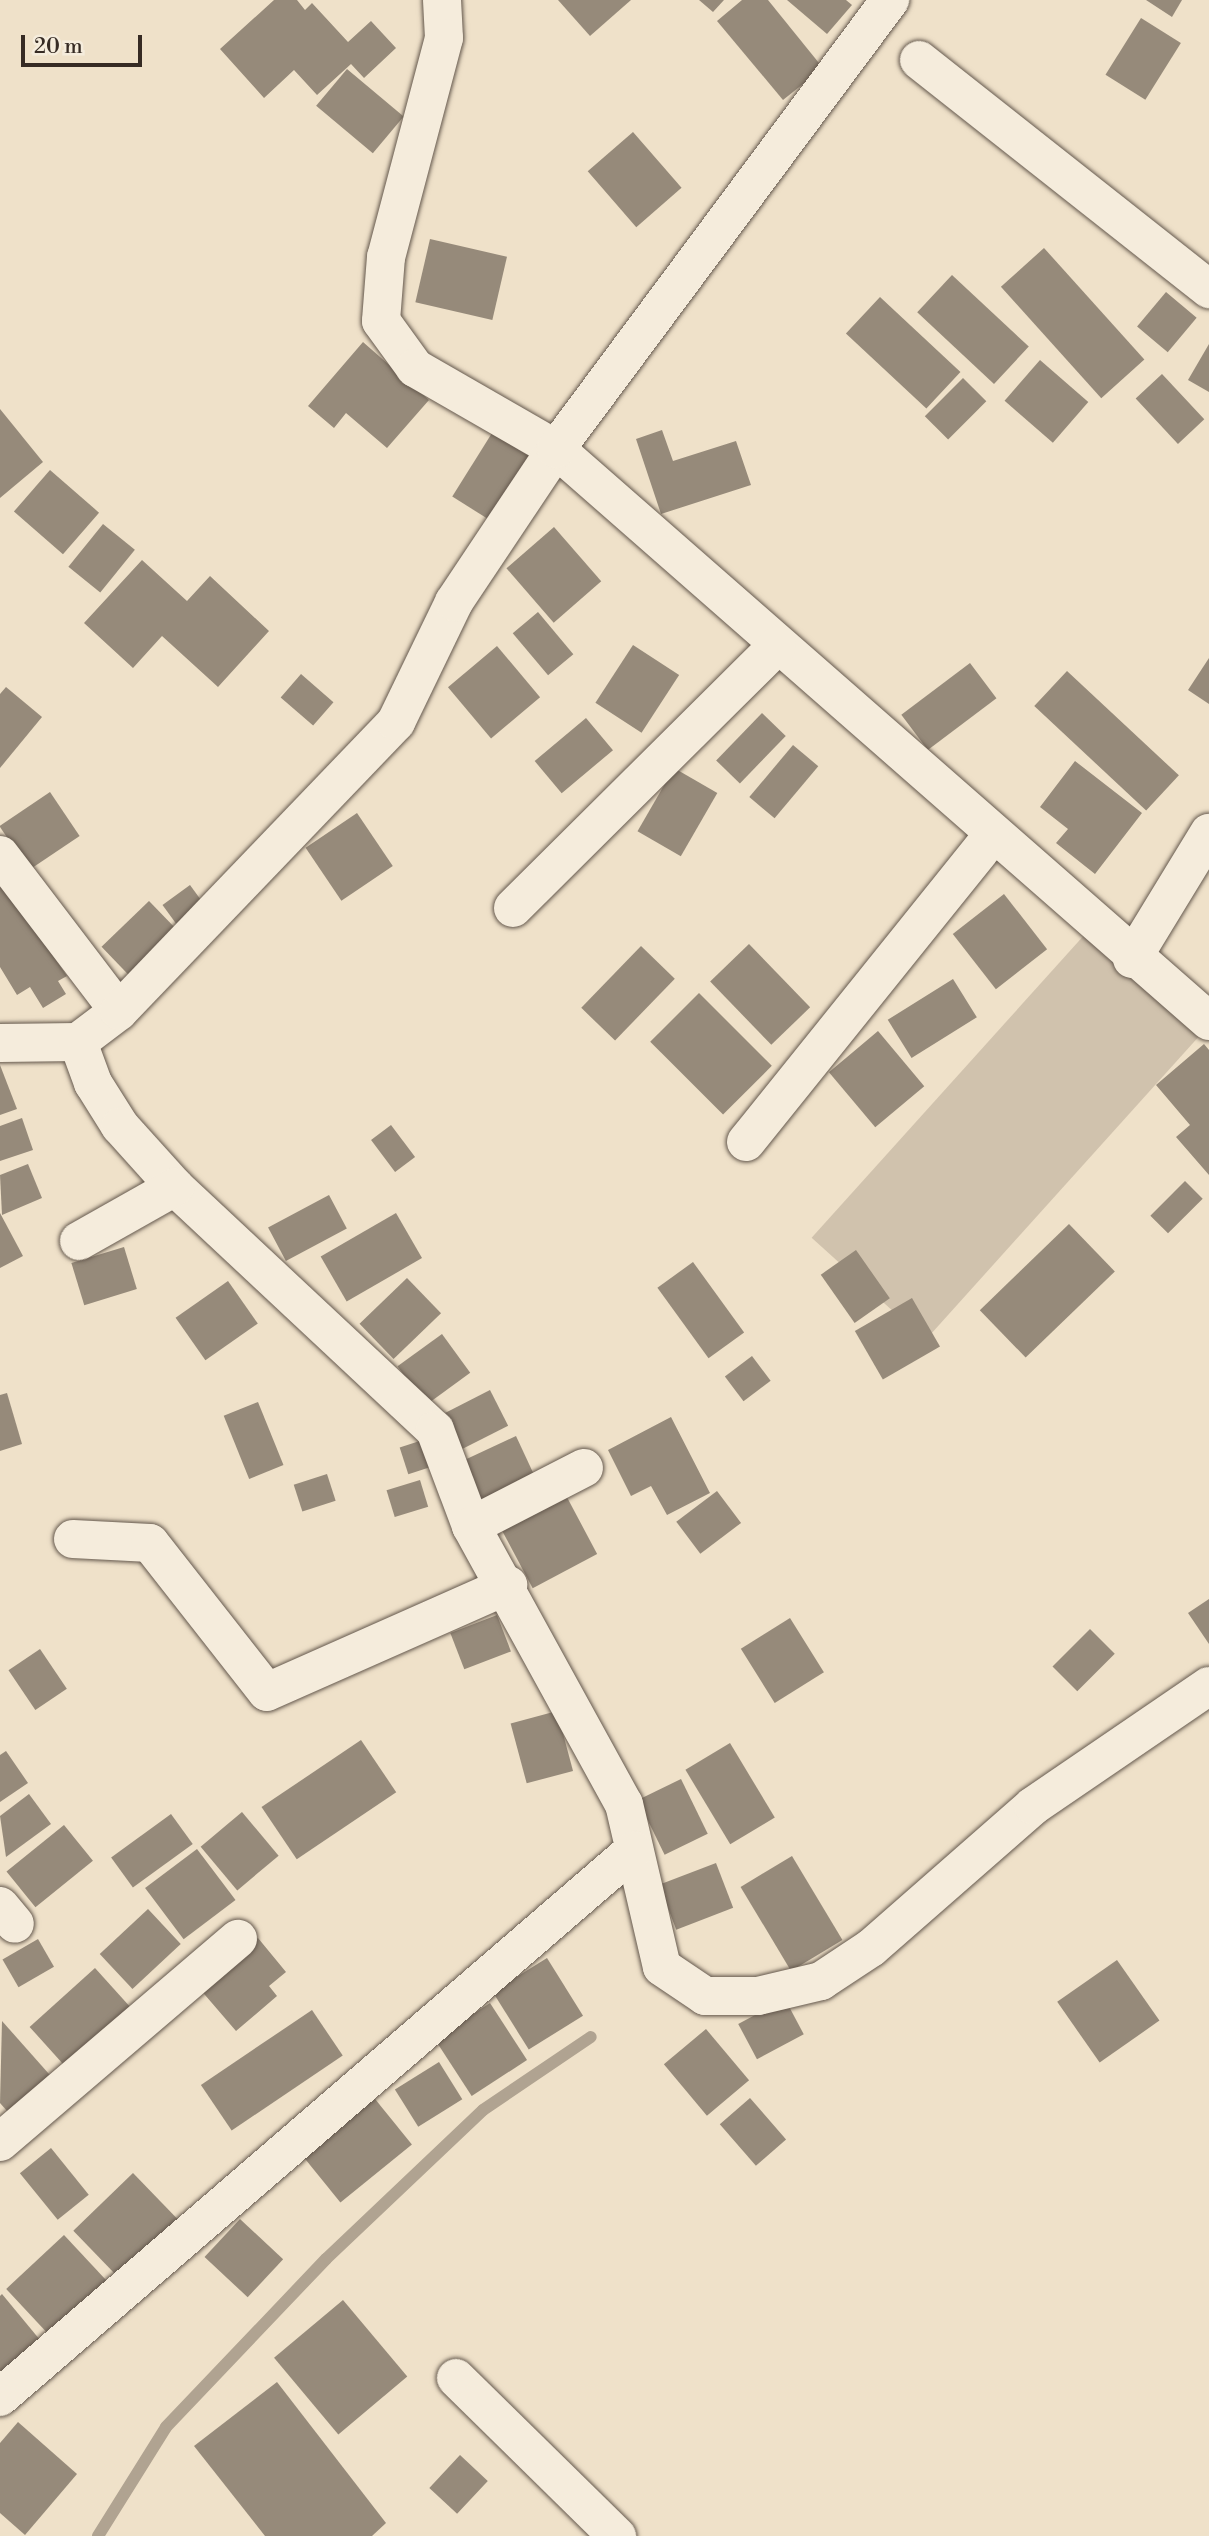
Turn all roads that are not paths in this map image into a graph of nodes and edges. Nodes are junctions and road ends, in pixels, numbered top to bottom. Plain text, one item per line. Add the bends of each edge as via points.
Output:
1 (890, 0) edge
2 (448, 3) edge
3 (919, 60) dead end
4 (1209, 289) edge
5 (555, 449) junction
6 (777, 646) junction
7 (1209, 833) edge
8 (991, 837) junction
9 (0, 855) edge
10 (513, 908) dead end
11 (1132, 959) junction
12 (119, 1011) junction
13 (1209, 1021) edge
14 (78, 1042) junction
15 (0, 1043) edge
16 (746, 1142) dead end
17 (175, 1188) junction
18 (79, 1241) dead end
19 (584, 1468) dead end
20 (471, 1525) junction
21 (73, 1539) dead end
22 (508, 1585) junction
23 (1209, 1686) edge
24 (634, 1850) junction
25 (239, 1938) dead end
26 (0, 2142) edge
27 (456, 2378) dead end
28 (0, 2397) edge
29 (617, 2536) edge

1 - 5 street
2 - 5 street via 444,38 386,257 381,321 415,368
3 - 4 street
5 - 6 street
5 - 12 street via 454,603 396,722
6 - 8 street
6 - 10 street
7 - 11 street
8 - 11 street
8 - 16 street
9 - 12 street
11 - 13 street
12 - 14 street
14 - 15 street
14 - 17 street via 120,1126
17 - 18 street
17 - 20 street via 435,1430
19 - 20 street
20 - 22 street
21 - 22 street via 150,1543 267,1692
22 - 24 street via 624,1804
23 - 24 street via 1032,1806 871,1948 821,1980 758,1996 705,1996 676,1979 662,1967
24 - 28 street
25 - 26 street
27 - 29 street

